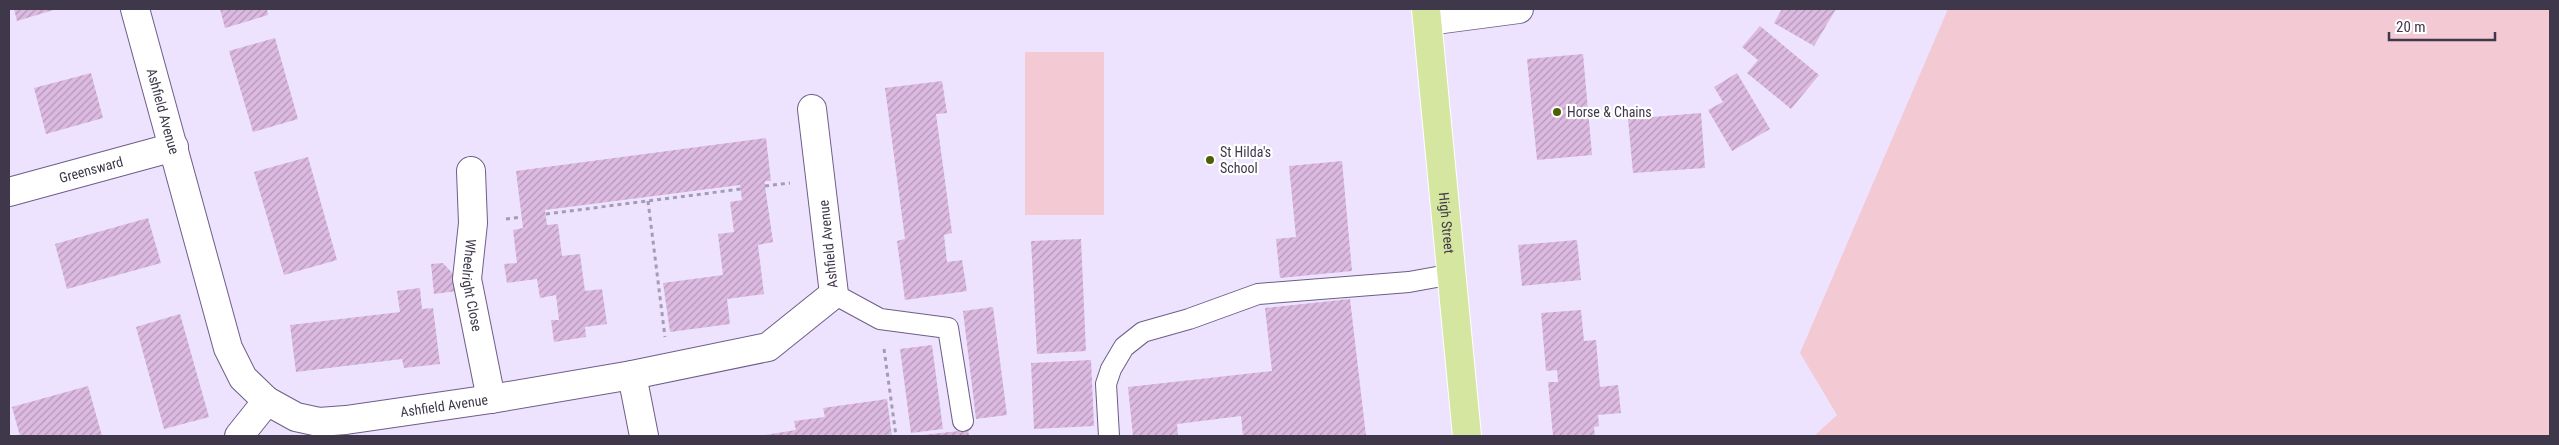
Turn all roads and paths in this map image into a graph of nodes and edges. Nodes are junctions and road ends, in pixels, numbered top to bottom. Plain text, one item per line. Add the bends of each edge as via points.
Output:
1 (135, 9) edge
2 (1519, 9) edge
3 (1427, 15) edge
4 (812, 109) dead end
5 (174, 147) junction
6 (471, 171) dead end
7 (741, 189) dead end
8 (9, 192) edge
9 (648, 201) junction
10 (546, 214) dead end
11 (1453, 274) junction
12 (834, 294) junction
13 (880, 318) junction
14 (669, 368) junction
15 (632, 375) junction
16 (491, 399) junction
17 (267, 402) junction
18 (963, 421) dead end
19 (346, 428) edge
20 (239, 436) edge
21 (644, 436) edge
22 (896, 436) edge
23 (1109, 436) edge
24 (1467, 436) edge

1 - 5 street, Ashfield Avenue
2 - 3 street
3 - 11 main road, High Street
4 - 12 street, Ashfield Avenue
5 - 8 street, Greensward
5 - 17 street, Ashfield Avenue via 228,348 243,378
6 - 16 street, Wheelright Close via 473,224 467,280
7 - 9 path
9 - 10 path
9 - 14 path
11 - 23 lane via 1409,282 1258,294 1142,332 1124,347 1106,384
11 - 24 main road, High Street
12 - 13 lane
12 - 14 street, Ashfield Avenue via 768,347
13 - 18 lane via 948,328
13 - 22 path
14 - 15 street, Ashfield Avenue
15 - 16 street, Ashfield Avenue
15 - 21 street
16 - 19 street, Ashfield Avenue
17 - 19 street, Ashfield Avenue via 296,417
17 - 20 street

